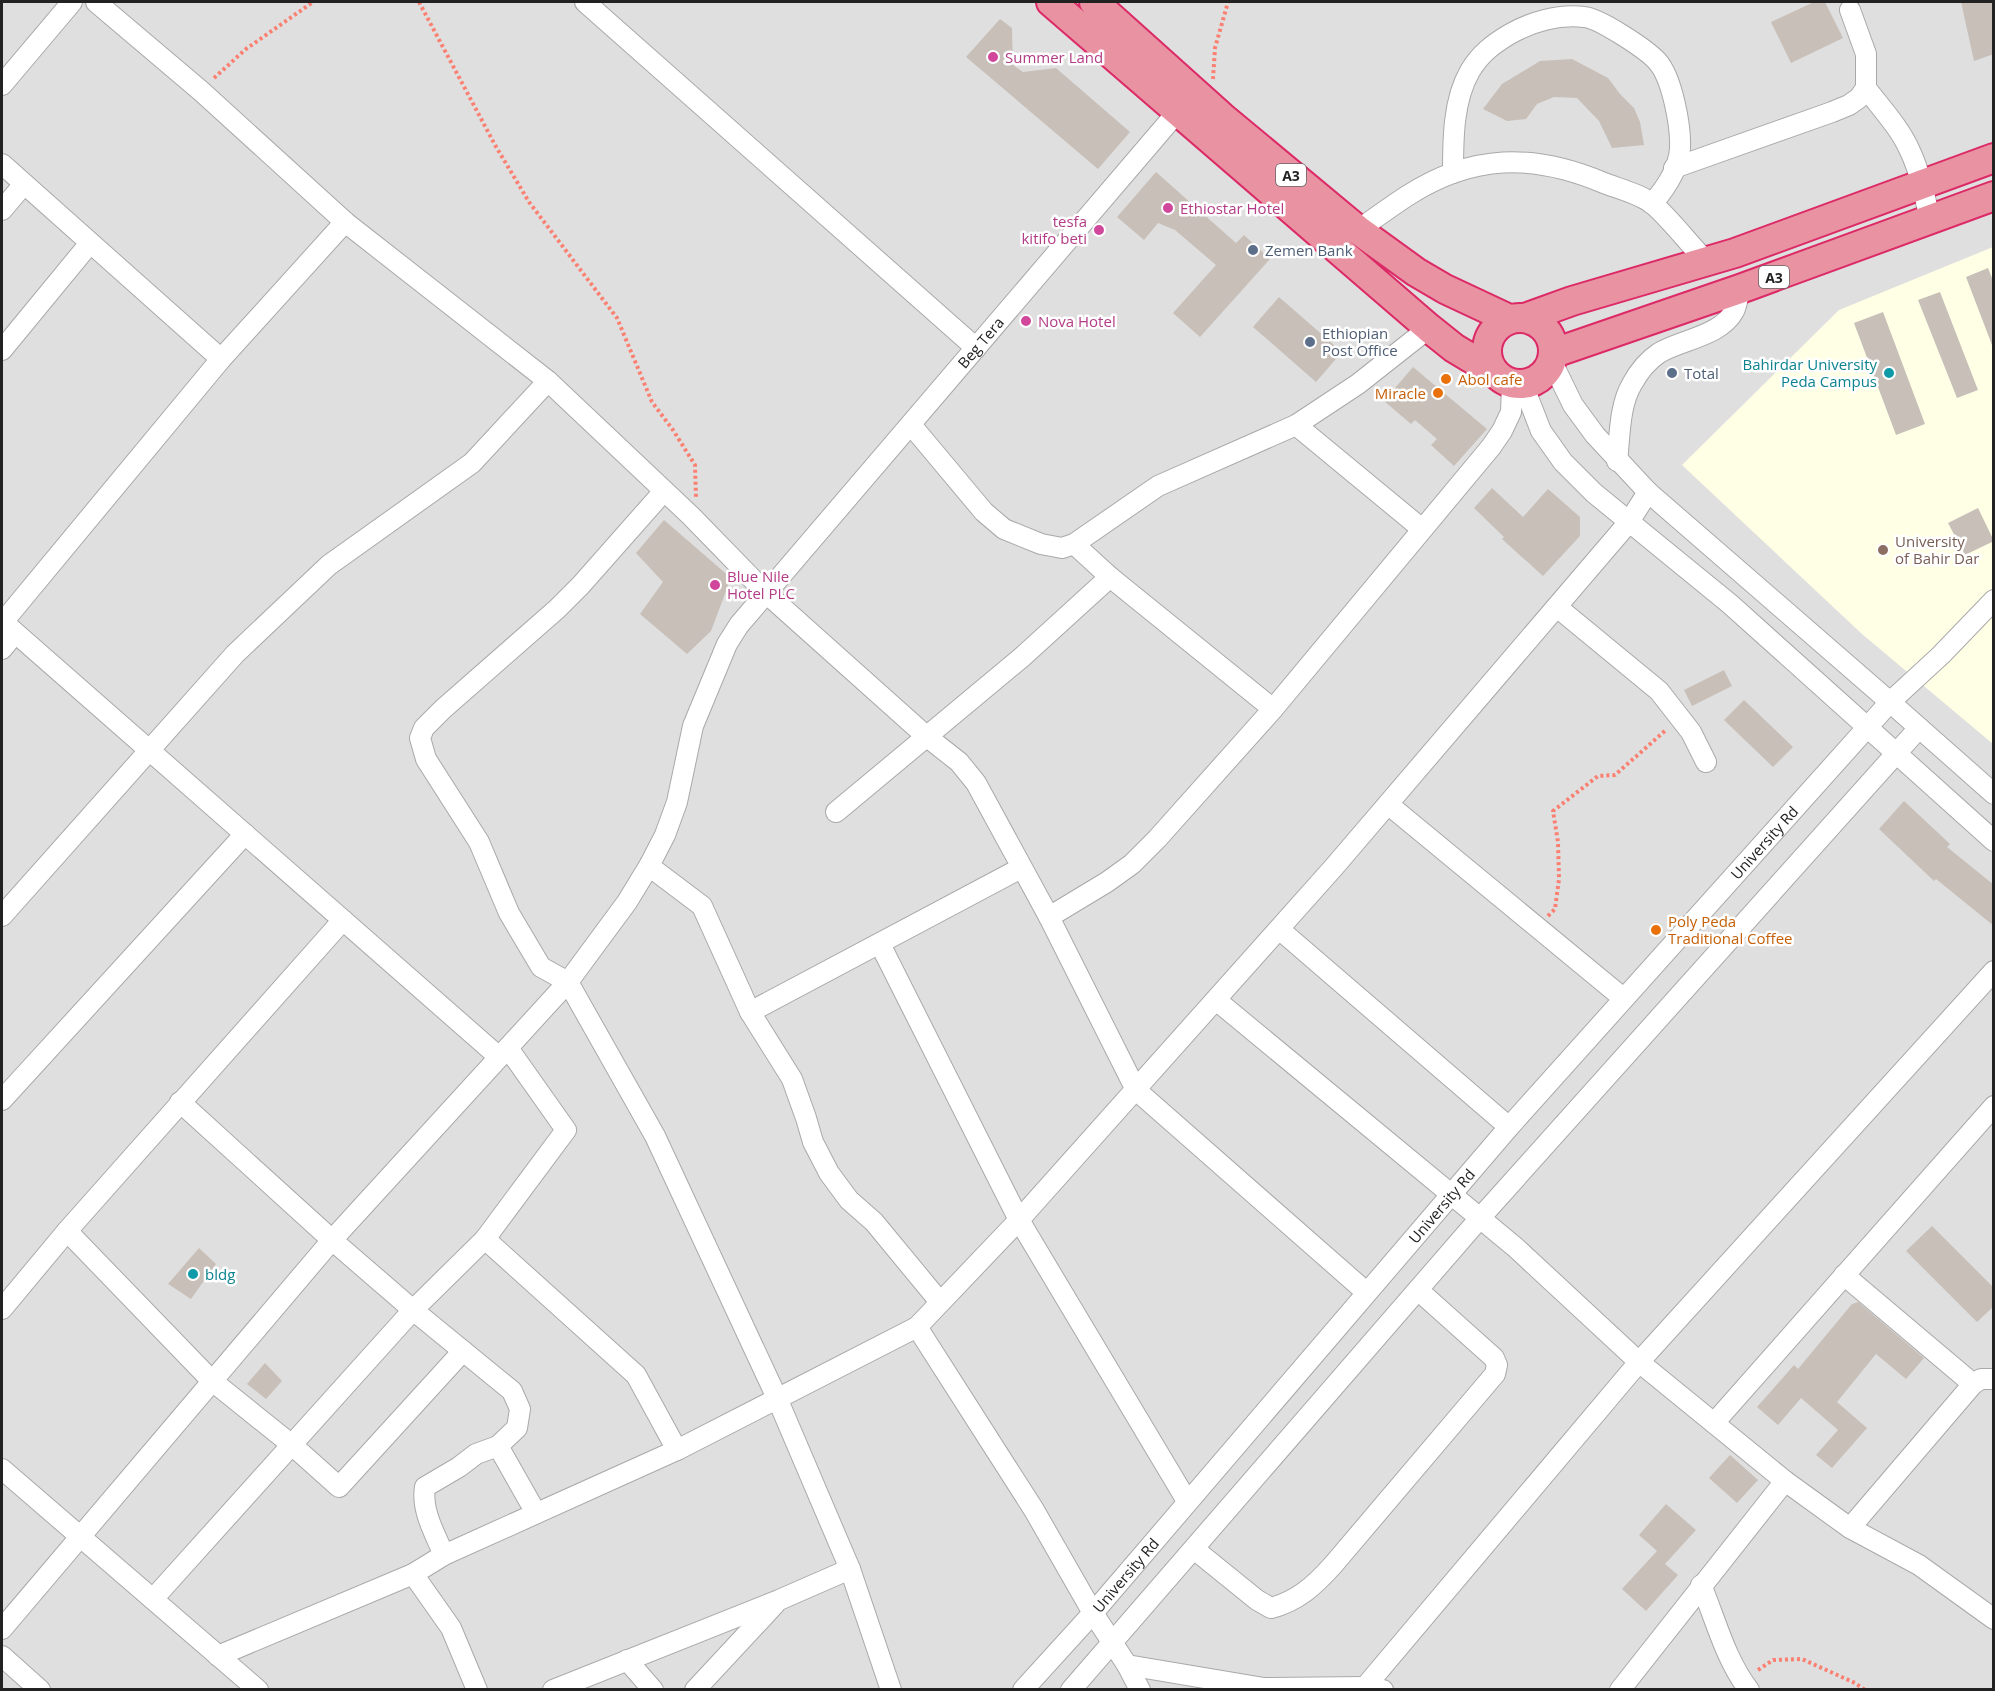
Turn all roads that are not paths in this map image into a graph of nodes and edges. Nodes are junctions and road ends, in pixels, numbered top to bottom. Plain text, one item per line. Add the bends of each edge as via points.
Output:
1 (72, 2) edge
2 (96, 2) edge
3 (585, 2) edge
4 (1051, 2) edge
5 (1094, 2) edge
6 (1850, 10) dead end
7 (2, 85) edge
8 (1866, 88) junction
9 (1187, 101) junction
10 (1994, 158) edge
11 (2, 164) edge
12 (1674, 168) junction
13 (1453, 173) junction
14 (24, 184) junction
15 (1922, 184) junction
16 (1994, 196) edge
17 (1652, 204) junction
18 (2, 210) edge
19 (1930, 219) junction
20 (345, 222) junction
21 (1358, 230) junction
22 (90, 243) junction
23 (1707, 262) junction
24 (1740, 289) junction
25 (1517, 318) junction
26 (1429, 328) junction
27 (976, 348) junction
28 (2, 350) edge
29 (1553, 358) junction
30 (221, 359) junction
31 (1510, 380) junction
32 (548, 381) junction
33 (1296, 425) junction
34 (912, 426) junction
35 (1617, 461) junction
36 (664, 491) junction
37 (1648, 492) junction
38 (1629, 522) junction
39 (1422, 529) junction
40 (1074, 544) junction
41 (1110, 577) junction
42 (766, 593) junction
43 (1992, 606) edge
44 (1557, 608) junction
45 (7, 625) edge
46 (2, 649) edge
47 (1890, 702) junction
48 (1273, 709) junction
49 (1868, 727) junction
50 (1919, 728) junction
51 (926, 736) junction
52 (149, 750) junction
53 (1897, 753) junction
54 (1706, 762) dead end
55 (1994, 794) edge
56 (1389, 805) junction
57 (836, 812) dead end
58 (245, 834) junction
59 (1994, 840) edge
60 (649, 866) junction
61 (1021, 868) junction
62 (2, 916) edge
63 (1049, 917) junction
64 (343, 920) junction
65 (1279, 929) junction
66 (880, 944) junction
67 (1994, 970) edge
68 (568, 982) junction
69 (1623, 998) junction
70 (1216, 1000) junction
71 (750, 1012) junction
72 (503, 1053) junction
73 (1136, 1090) junction
74 (2, 1100) edge
75 (180, 1102) junction
76 (1994, 1106) edge
77 (1509, 1126) junction
78 (1451, 1196) junction
79 (1480, 1218) junction
80 (1019, 1220) junction
81 (67, 1231) junction
82 (485, 1239) junction
83 (332, 1240) junction
84 (1844, 1275) junction
85 (1418, 1290) junction
86 (1366, 1292) junction
87 (940, 1302) junction
88 (2, 1310) edge
89 (413, 1310) junction
90 (917, 1327) junction
91 (463, 1351) junction
92 (1640, 1362) junction
93 (212, 1380) junction
94 (1994, 1380) edge
95 (1973, 1384) junction
96 (777, 1398) junction
97 (1714, 1423) junction
98 (292, 1445) junction
99 (498, 1446) junction
100 (677, 1449) junction
101 (2, 1469) edge
102 (1785, 1481) junction
103 (1187, 1502) junction
104 (536, 1513) junction
105 (1850, 1528) junction
106 (79, 1536) junction
107 (1194, 1549) junction
108 (444, 1556) junction
109 (850, 1569) junction
110 (413, 1574) junction
111 (1701, 1585) junction
112 (153, 1599) junction
113 (779, 1600) junction
114 (1093, 1613) junction
115 (1994, 1620) edge
116 (2, 1629) edge
117 (1112, 1643) junction
118 (2, 1656) edge
119 (218, 1656) junction
120 (627, 1660) junction
121 (1127, 1665) junction
122 (1745, 1685) edge
123 (1374, 1688) edge
124 (39, 1689) edge
125 (258, 1689) edge
126 (477, 1689) edge
127 (553, 1689) edge
128 (653, 1689) edge
129 (695, 1689) edge
130 (891, 1689) edge
131 (1023, 1689) edge
132 (1071, 1689) edge
133 (1140, 1689) edge
134 (1264, 1689) edge
135 (1620, 1689) edge

1 - 7 street
2 - 20 street
3 - 27 street
4 - 9 highway, A3
5 - 9 highway, A3
6 - 8 street via 1866,54
8 - 12 street via 1849,105 1833,112
8 - 15 street via 1910,150
9 - 21 highway, A3 via 1222,117
9 - 26 highway, A3
9 - 27 street, Beg Tera
10 - 15 highway, A3
11 - 14 street
12 - 13 street via 1680,148 1677,116 1670,84 1659,62 1632,40 1586,17 1555,18 1524,26 1487,48 1469,71 1458,102
12 - 17 street
13 - 17 street via 1500,161 1541,164 1588,176
13 - 21 street via 1408,195
14 - 18 street
14 - 22 street
15 - 19 street
15 - 23 highway, A3
16 - 19 highway, A3
17 - 23 street
19 - 24 highway, A3
20 - 30 street
20 - 32 street
21 - 25 highway, A3 via 1426,277
22 - 28 street
22 - 30 street
23 - 25 highway, A3
24 - 29 highway, A3
24 - 35 street via 1734,311 1724,323 1660,353 1642,369 1628,392
25 - 29 highway, A3 via 1536,322 1546,330 1552,340
25 - 31 highway, A3 via 1498,325 1486,348 1488,361
26 - 31 highway, A3 via 1454,348
26 - 33 street via 1358,384
27 - 34 street, Beg Tera
29 - 31 highway, A3 via 1540,378
29 - 35 street via 1573,405
30 - 45 street
31 - 38 street via 1563,462
31 - 39 street via 1511,412 1502,431
32 - 36 street
32 - 52 street via 472,463 329,565 281,609
33 - 39 street
33 - 40 street via 1158,486
34 - 40 street via 984,512 1004,529 1041,544 1062,548
34 - 42 street, Beg Tera
35 - 37 street
36 - 42 street
36 - 68 street via 581,585 443,709 420,738 426,759 479,842 509,913 541,967
37 - 38 street
37 - 47 street
38 - 44 street
38 - 49 street via 1730,604
39 - 48 street
40 - 41 street
41 - 48 street
41 - 51 street via 1021,658
42 - 51 street
42 - 60 street, Beg Tera via 739,626 718,664 693,726 678,802
43 - 47 street, University Rd
44 - 54 street via 1659,692 1691,732
44 - 56 street
45 - 46 street
45 - 52 street
47 - 49 street, University Rd
47 - 50 street
48 - 63 street via 1132,864
49 - 53 street
49 - 69 street, University Rd
50 - 53 street
50 - 55 street
51 - 57 street
51 - 61 street via 968,772
52 - 58 street
52 - 62 street
53 - 59 street
53 - 79 street
56 - 65 street
56 - 69 street
58 - 64 street
58 - 74 street
60 - 68 street, Beg Tera
60 - 71 street via 702,906
61 - 63 street
61 - 66 street
63 - 73 street
64 - 72 street
64 - 75 street
65 - 70 street
65 - 77 street
66 - 71 street
66 - 80 street
67 - 92 street
68 - 72 street, Beg Tera
68 - 96 street via 655,1136
69 - 77 street, University Rd
70 - 73 street
70 - 78 street
71 - 87 street via 792,1079 813,1142 829,1173
72 - 82 street via 566,1130
72 - 83 street, Beg Tera
73 - 80 street
73 - 86 street
75 - 81 street
75 - 83 street
76 - 84 street
77 - 78 street, University Rd
78 - 79 street
78 - 86 street, University Rd
79 - 85 street
79 - 92 street
80 - 87 street
80 - 103 street
81 - 88 street
81 - 93 street
82 - 89 street
82 - 100 street via 636,1375
83 - 89 street
83 - 93 street, Beg Tera
84 - 95 street
84 - 97 street
85 - 107 street
85 - 107 street via 1494,1359 1495,1374 1334,1565 1312,1588 1287,1604 1271,1608
86 - 103 street, University Rd
87 - 90 street
89 - 91 street
89 - 98 street
90 - 96 street
90 - 114 street via 1034,1510
91 - 98 street via 339,1487
91 - 99 street via 512,1391 520,1408 517,1428
92 - 97 street
92 - 123 street
93 - 98 street
93 - 106 street, Beg Tera
94 - 95 street via 1981,1379
95 - 105 street
96 - 100 street
96 - 109 street
97 - 102 street
98 - 112 street
99 - 104 street
99 - 108 street via 476,1454 426,1487 425,1508
100 - 104 street
101 - 106 street
102 - 105 street
102 - 111 street
103 - 114 street, University Rd
104 - 108 street
105 - 115 street via 1919,1565
106 - 112 street
106 - 116 street, Beg Tera
107 - 117 street
108 - 110 street
109 - 113 street
109 - 130 street
110 - 119 street
110 - 126 street via 451,1628
111 - 122 street via 1724,1647
111 - 135 street
112 - 119 street
113 - 120 street
113 - 129 street
114 - 117 street
114 - 131 street, University Rd
117 - 121 street
117 - 132 street
118 - 124 street
119 - 125 street
120 - 127 street
120 - 128 street
121 - 133 street
121 - 134 street
123 - 134 street

